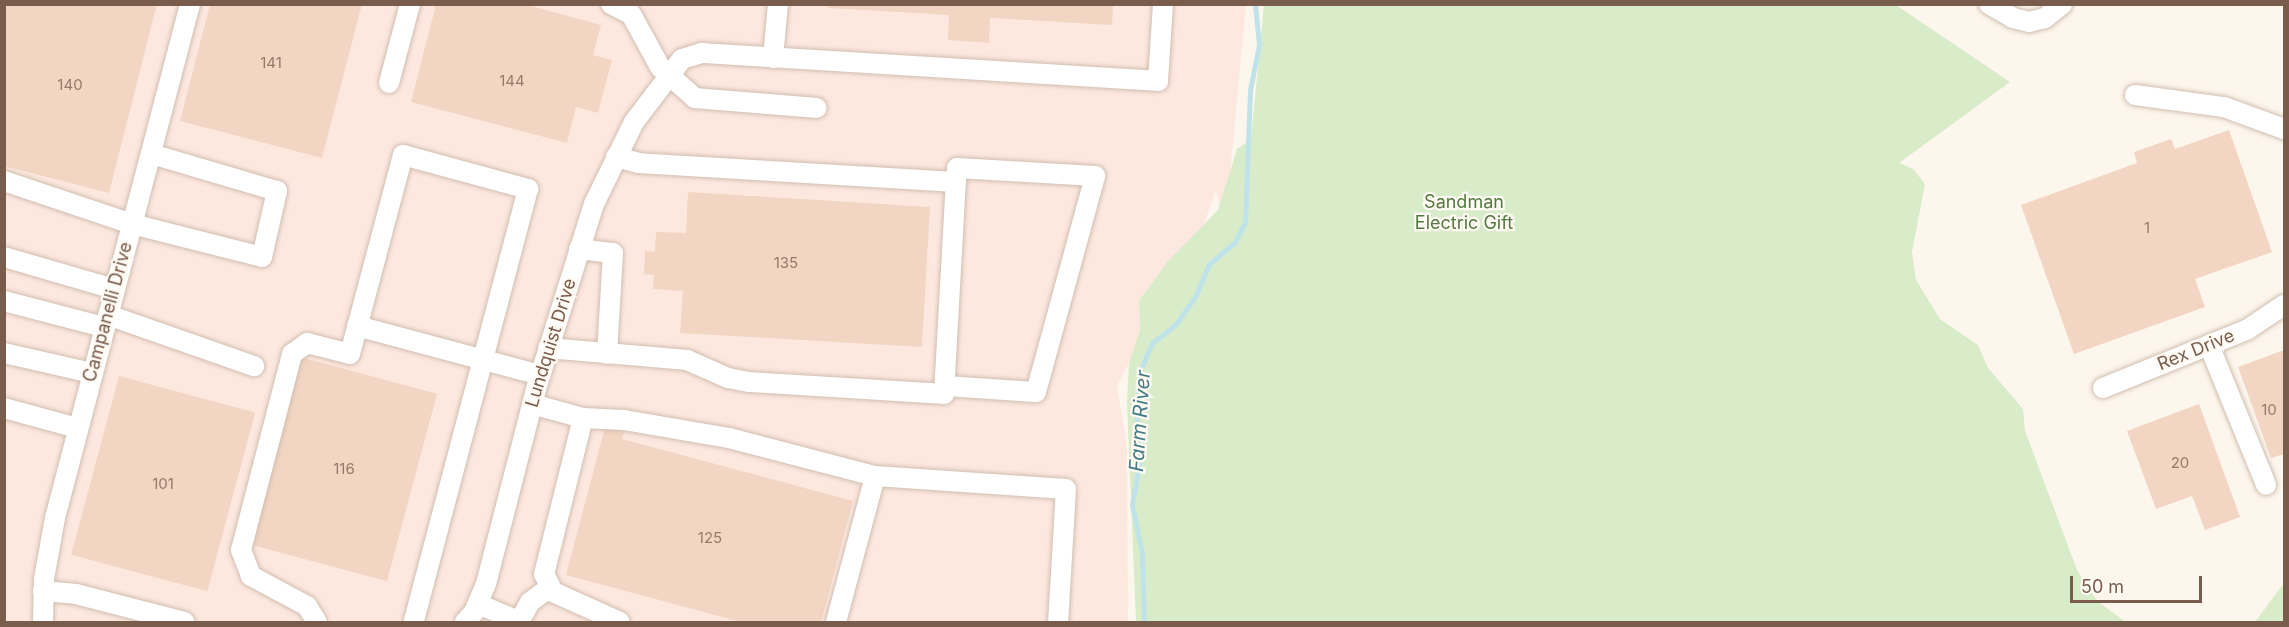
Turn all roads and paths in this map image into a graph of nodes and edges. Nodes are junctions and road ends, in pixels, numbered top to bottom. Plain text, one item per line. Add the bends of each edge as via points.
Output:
1 (190, 4) edge
2 (410, 4) edge
3 (611, 4) edge
4 (778, 4) edge
5 (1162, 4) edge
6 (1989, 4) edge
7 (2062, 4) edge
8 (773, 58) junction
9 (667, 74) junction
10 (389, 83) dead end
11 (2135, 95) dead end
12 (817, 108) dead end
13 (2284, 129) edge
14 (151, 154) junction
15 (616, 156) junction
16 (4, 181) edge
17 (956, 182) junction
18 (132, 224) junction
19 (579, 249) junction
20 (4, 257) edge
21 (114, 289) junction
22 (4, 301) edge
23 (2284, 305) edge
24 (106, 321) junction
25 (357, 326) junction
26 (2209, 345) junction
27 (548, 348) junction
28 (4, 353) edge
29 (608, 354) junction
30 (482, 359) junction
31 (254, 366) dead end
32 (92, 373) junction
33 (540, 375) junction
34 (945, 386) junction
35 (2103, 388) dead end
36 (532, 404) junction
37 (4, 408) edge
38 (583, 418) junction
39 (77, 428) junction
40 (874, 476) junction
41 (2266, 485) dead end
42 (549, 588) junction
43 (43, 591) junction
44 (478, 604) junction
45 (43, 622) edge
46 (184, 622) edge
47 (317, 622) edge
48 (414, 622) edge
49 (465, 622) edge
50 (520, 622) edge
51 (620, 622) edge
52 (836, 622) edge
53 (1058, 622) edge

1 - 14 street, Campanelli Drive
2 - 10 street
3 - 9 street via 631,14
4 - 8 street
5 - 8 street, Lundquist Drive via 1158,81
6 - 7 street via 2029,22 2045,18
8 - 9 street, Lundquist Drive via 694,54 682,59
9 - 12 street via 687,94 703,100
9 - 15 street, Lundquist Drive
11 - 13 street via 2224,107
14 - 18 street, Campanelli Drive
14 - 18 street via 277,191 262,257
15 - 17 street via 639,163
15 - 19 street, Lundquist Drive
16 - 18 street
17 - 34 street
17 - 34 street via 957,168 1095,176 1036,392
18 - 21 street, Campanelli Drive
19 - 27 street, Lundquist Drive
19 - 29 street via 613,253
20 - 21 street
21 - 24 street, Campanelli Drive
22 - 24 street
23 - 26 street, Rex Drive via 2259,324
24 - 31 street
24 - 32 street, Campanelli Drive
25 - 30 street
25 - 30 street via 402,155 414,158 528,189
25 - 47 street via 350,354 307,343 294,350 241,550 251,576 307,606
26 - 35 street, Rex Drive
26 - 41 street
27 - 29 street
27 - 33 street, Lundquist Drive
28 - 32 street
29 - 34 street via 687,360 728,378 749,382 944,394
30 - 33 street
30 - 48 street
32 - 39 street, Campanelli Drive
33 - 36 street, Lundquist Drive
36 - 38 street
36 - 44 street, Lundquist Drive
37 - 39 street
38 - 40 street via 624,420 723,436
38 - 42 street via 546,557 544,574
39 - 43 street, Campanelli Drive via 50,542
40 - 52 street
40 - 53 street via 1066,489
42 - 50 street via 530,602
42 - 51 street
43 - 45 street, Campanelli Drive
43 - 46 street via 76,594
44 - 49 street, Lundquist Drive
44 - 50 street

